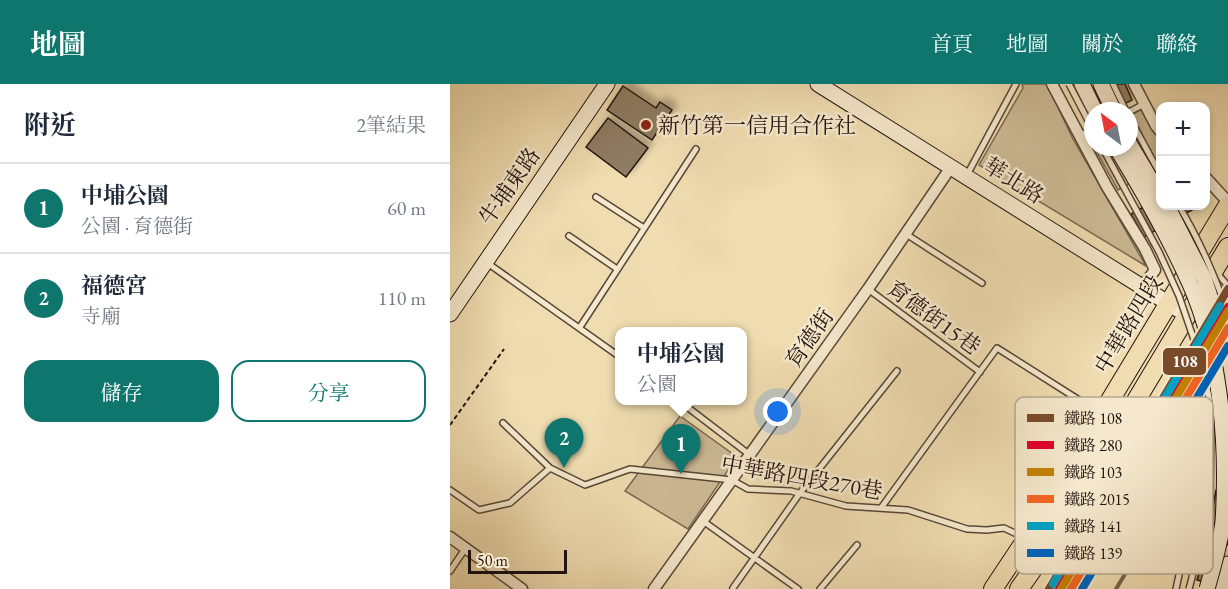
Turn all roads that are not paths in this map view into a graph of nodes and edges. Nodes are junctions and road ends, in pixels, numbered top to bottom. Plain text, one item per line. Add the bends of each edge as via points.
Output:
1 (607, 84) edge
2 (818, 84) edge
3 (1016, 84) edge
4 (1052, 84) edge
5 (1069, 84) edge
6 (1082, 84) edge
7 (1101, 84) edge
8 (1113, 84) edge
9 (1134, 84) edge
10 (1091, 102) edge
11 (1110, 102) edge
12 (1122, 102) edge
13 (1144, 104) junction
14 (1138, 106) edge
15 (1084, 112) edge
16 (1156, 123) edge
17 (1138, 133) edge
18 (1084, 134) edge
19 (1079, 136) junction
20 (696, 149) dead end
21 (1107, 156) edge
22 (1121, 156) edge
23 (1137, 156) edge
24 (1156, 165) edge
25 (951, 167) junction
26 (966, 176) junction
27 (1210, 183) edge
28 (1156, 187) edge
29 (596, 197) dead end
30 (1228, 203) edge
31 (1169, 210) edge
32 (1181, 210) edge
33 (644, 228) junction
34 (906, 234) junction
35 (569, 236) dead end
36 (1228, 247) edge
37 (485, 261) junction
38 (617, 270) junction
39 (1214, 270) junction
40 (981, 283) dead end
41 (1228, 286) edge
42 (1142, 287) junction
43 (868, 289) junction
44 (1167, 304) junction
45 (452, 309) edge
46 (1228, 314) edge
47 (1187, 315) junction
48 (580, 327) junction
49 (1228, 345) edge
50 (1228, 352) edge
51 (615, 353) edge
52 (897, 371) dead end
53 (980, 372) junction
54 (1075, 397) edge
55 (1112, 397) edge
56 (1138, 397) edge
57 (1193, 397) edge
58 (1209, 397) edge
59 (685, 405) edge
60 (503, 423) dead end
61 (750, 455) junction
62 (550, 468) junction
63 (732, 480) junction
64 (450, 490) edge
65 (800, 493) junction
66 (881, 508) junction
67 (703, 520) junction
68 (1015, 533) edge
69 (450, 537) edge
70 (857, 545) dead end
71 (465, 549) junction
72 (1015, 556) edge
73 (755, 558) junction
74 (1228, 564) edge
75 (1213, 565) edge
76 (450, 571) edge
77 (1029, 574) edge
78 (1081, 574) edge
79 (1194, 574) edge
80 (1211, 574) edge
81 (1176, 587) edge
82 (733, 588) edge
83 (522, 589) edge
84 (654, 589) edge
85 (798, 589) edge
86 (820, 589) edge
87 (993, 589) edge
88 (1019, 589) edge
89 (1072, 589) edge
90 (1190, 589) edge
91 (1207, 589) edge
92 (1222, 589) edge

1 - 37 street, 牛埔東路
2 - 25 street, 華北路
3 - 26 lane
4 - 19 street
5 - 15 lane, bridge
6 - 10 street
7 - 11 street
8 - 12 lane
9 - 13 street
13 - 14 lane
13 - 16 street
17 - 24 lane
18 - 19 lane
19 - 42 street via 1155,270
20 - 33 lane
21 - 58 lane, bridge via 1179,296 1203,366
22 - 75 street, bridge via 1191,286 1214,355 1226,424 1226,486 1223,524
23 - 28 street, bridge
25 - 26 street, 華北路
25 - 34 street, 育德街
26 - 42 street, 華北路
27 - 30 street
29 - 33 lane
30 - 44 main road, 中華路四段
31 - 50 street, bridge via 1204,278
32 - 46 lane, bridge via 1214,272
33 - 38 lane
34 - 40 lane
34 - 43 street, 育德街
35 - 38 lane
36 - 39 main road, 中華路四段
37 - 45 street, 牛埔東路
37 - 48 lane
38 - 48 lane
39 - 41 lane
39 - 47 main road, 中華路四段
42 - 44 street, 華北路
43 - 53 lane, 育德街15巷
43 - 61 street, 育德街
44 - 47 street, 華北路
44 - 55 main road, 中華路四段
47 - 56 main road, 中華路四段
48 - 51 lane
49 - 57 lane
52 - 65 lane
53 - 54 lane via 997,348
53 - 66 lane
59 - 61 lane
60 - 62 lane, 中華路四段270巷
61 - 63 street, 育德街
62 - 63 lane, 中華路四段270巷 via 585,485 630,469
62 - 64 lane via 510,503 479,510
63 - 65 lane, 中華路四段270巷 via 748,489
63 - 67 street, 育德街
65 - 66 lane, 中華路四段270巷 via 846,506
65 - 73 lane
66 - 68 lane, 中華路四段270巷 via 908,510 968,529 1004,528
67 - 73 lane
67 - 84 street, 育德街
69 - 71 street
70 - 86 lane
71 - 76 lane
71 - 83 street
72 - 87 main road, 中華路四段
73 - 82 lane
73 - 85 lane
74 - 92 street
77 - 88 main road, 中華路四段
78 - 89 lane
79 - 90 lane, bridge
80 - 91 street, bridge
81 - 90 lane

